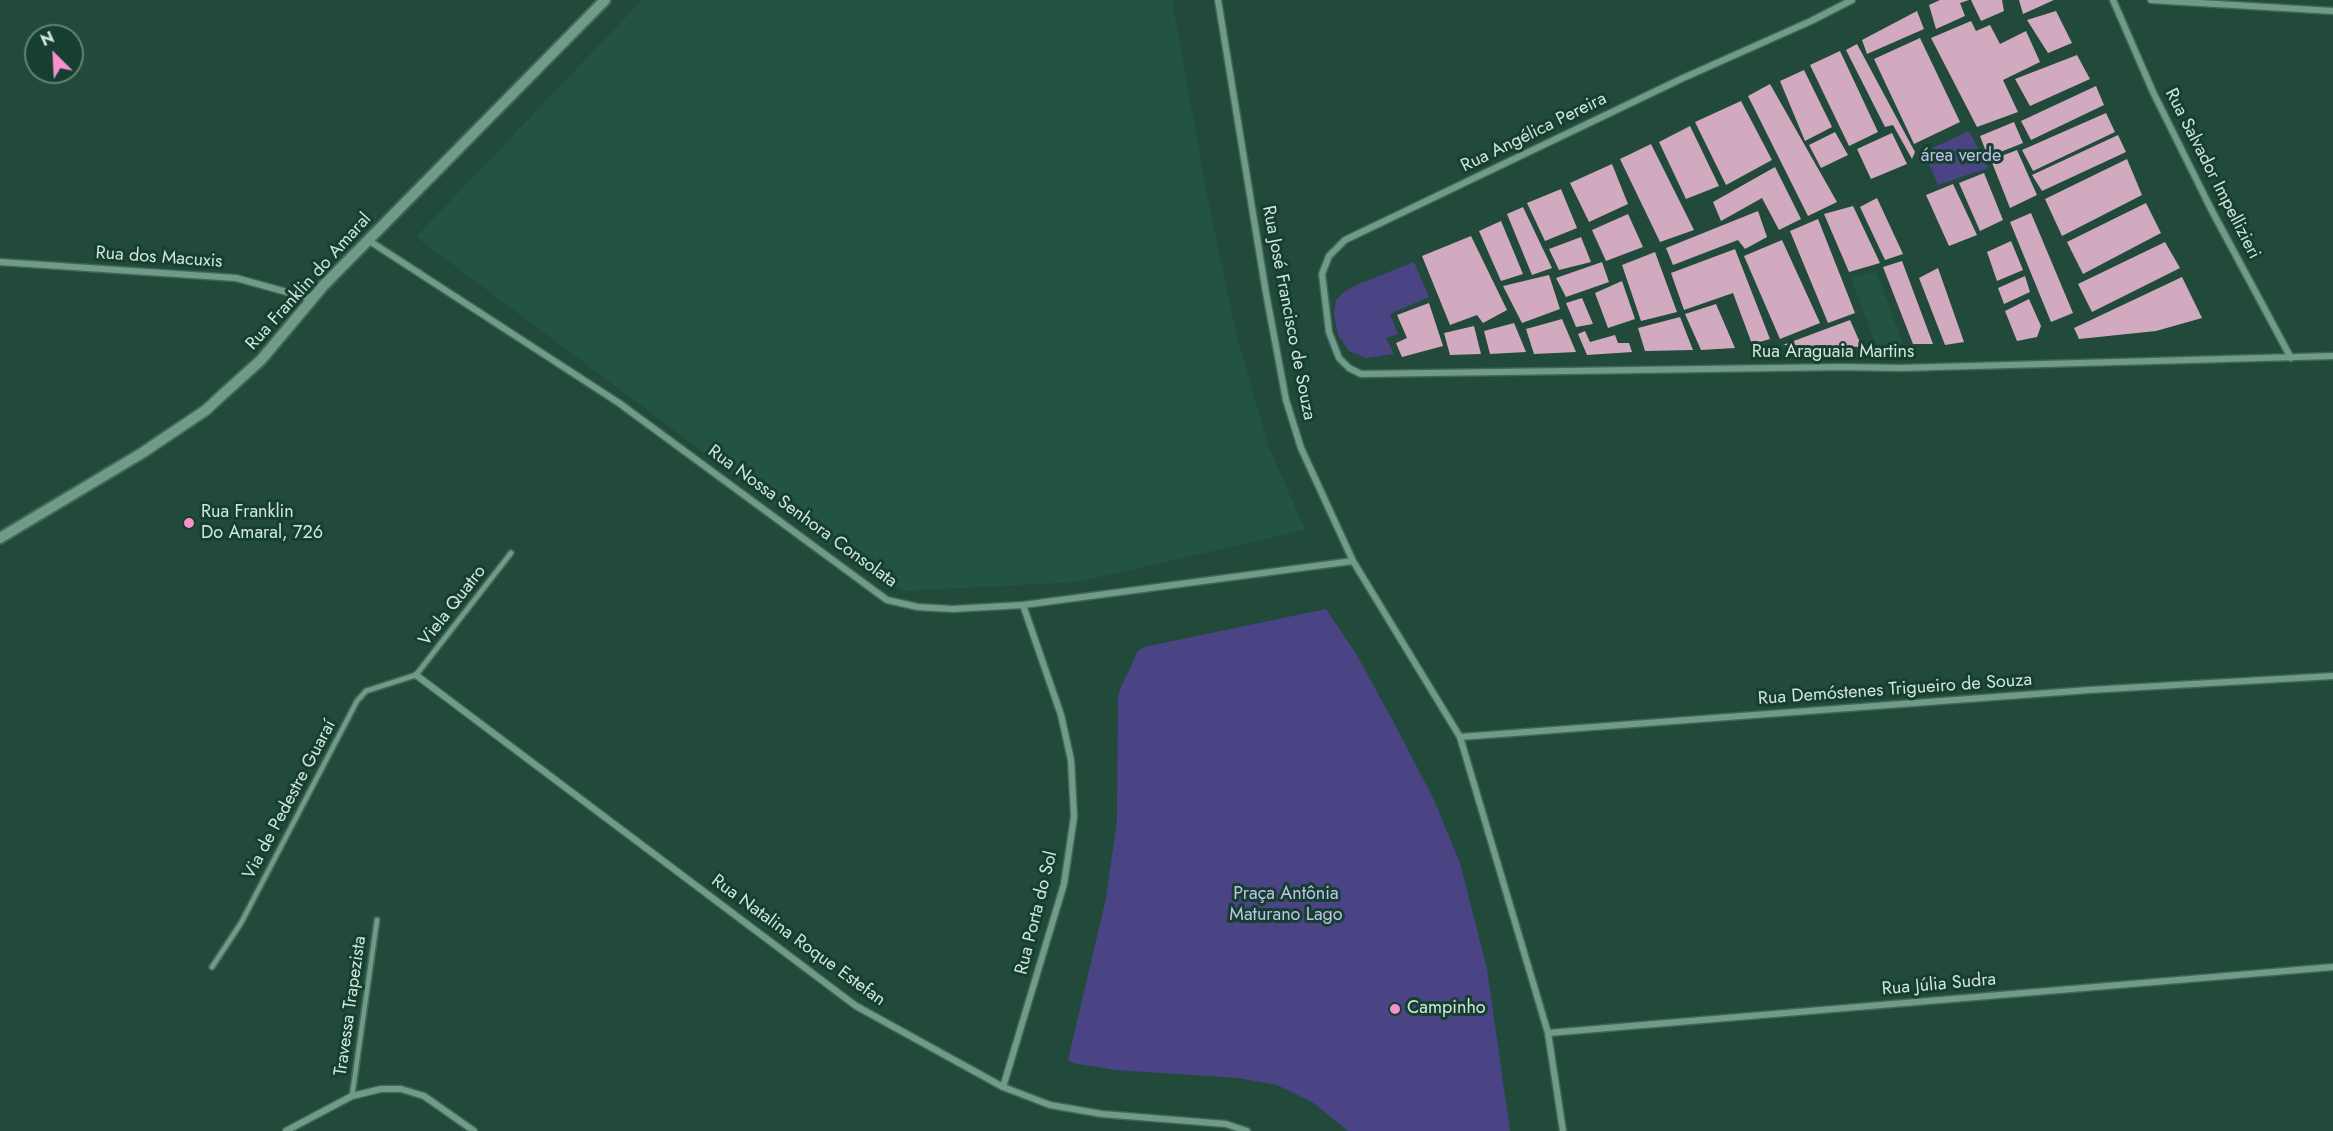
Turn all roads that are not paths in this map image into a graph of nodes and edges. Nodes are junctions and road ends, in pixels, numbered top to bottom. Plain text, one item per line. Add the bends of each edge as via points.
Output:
1 (605, 0) edge
2 (1218, 0) edge
3 (1852, 0) edge
4 (2113, 0) edge
5 (2151, 0) edge
6 (2333, 11) edge
7 (368, 240) junction
8 (0, 261) edge
9 (313, 299) junction
10 (2333, 356) edge
11 (1340, 357) joint
12 (2291, 358) junction
13 (0, 538) edge
14 (512, 553) dead end
15 (1353, 561) junction
16 (1023, 605) junction
17 (416, 675) junction
18 (2333, 676) edge
19 (1460, 737) junction
20 (377, 920) dead end
21 (212, 967) dead end
22 (2333, 967) edge
23 (1548, 1033) junction
24 (1003, 1087) junction
25 (352, 1096) junction
26 (286, 1131) edge
27 (474, 1131) edge
28 (1247, 1131) edge
29 (1563, 1131) edge

1 - 7 street, Rua Franklin do Amaral
2 - 15 street, Rua José Francisco de Souza via 1286,399 1301,448
3 - 11 street, Rua Angélica Pereira via 1345,240 1329,256 1322,274 1329,332
4 - 12 street, Rua Salvador Impellizieri via 2211,209
5 - 6 street
7 - 9 street, Rua Franklin do Amaral
7 - 16 street, Rua Nossa Senhora Consolata via 619,403 887,600 952,609
8 - 9 street, Rua dos Macuxis via 236,278
9 - 13 street, Rua Franklin do Amaral via 261,360 206,410
10 - 12 street, Rua Araguaia Martins
11 - 12 street, Rua Araguaia Martins via 1361,374 1910,368
14 - 17 lane, Viela Quatro
15 - 16 street, Rua Nossa Senhora Consolata
15 - 19 street, Rua José Francisco de Souza
16 - 24 street, Rua Porta do Sol via 1061,715 1071,760 1074,817 1064,884
17 - 21 lane, Via de Pedestre Guaraí via 366,691 357,701 241,923
17 - 24 street, Rua Natalina Roque Estefan via 856,1006
18 - 19 street, Rua Demóstenes Trigueiro de Souza
19 - 23 street
20 - 25 lane, Travessa Trapezista
22 - 23 street, Rua Júlia Sudra
23 - 29 street
24 - 28 street, Rua Natalina Roque Estefan via 1050,1106 1226,1124
25 - 26 street
25 - 27 street via 401,1089 424,1096

